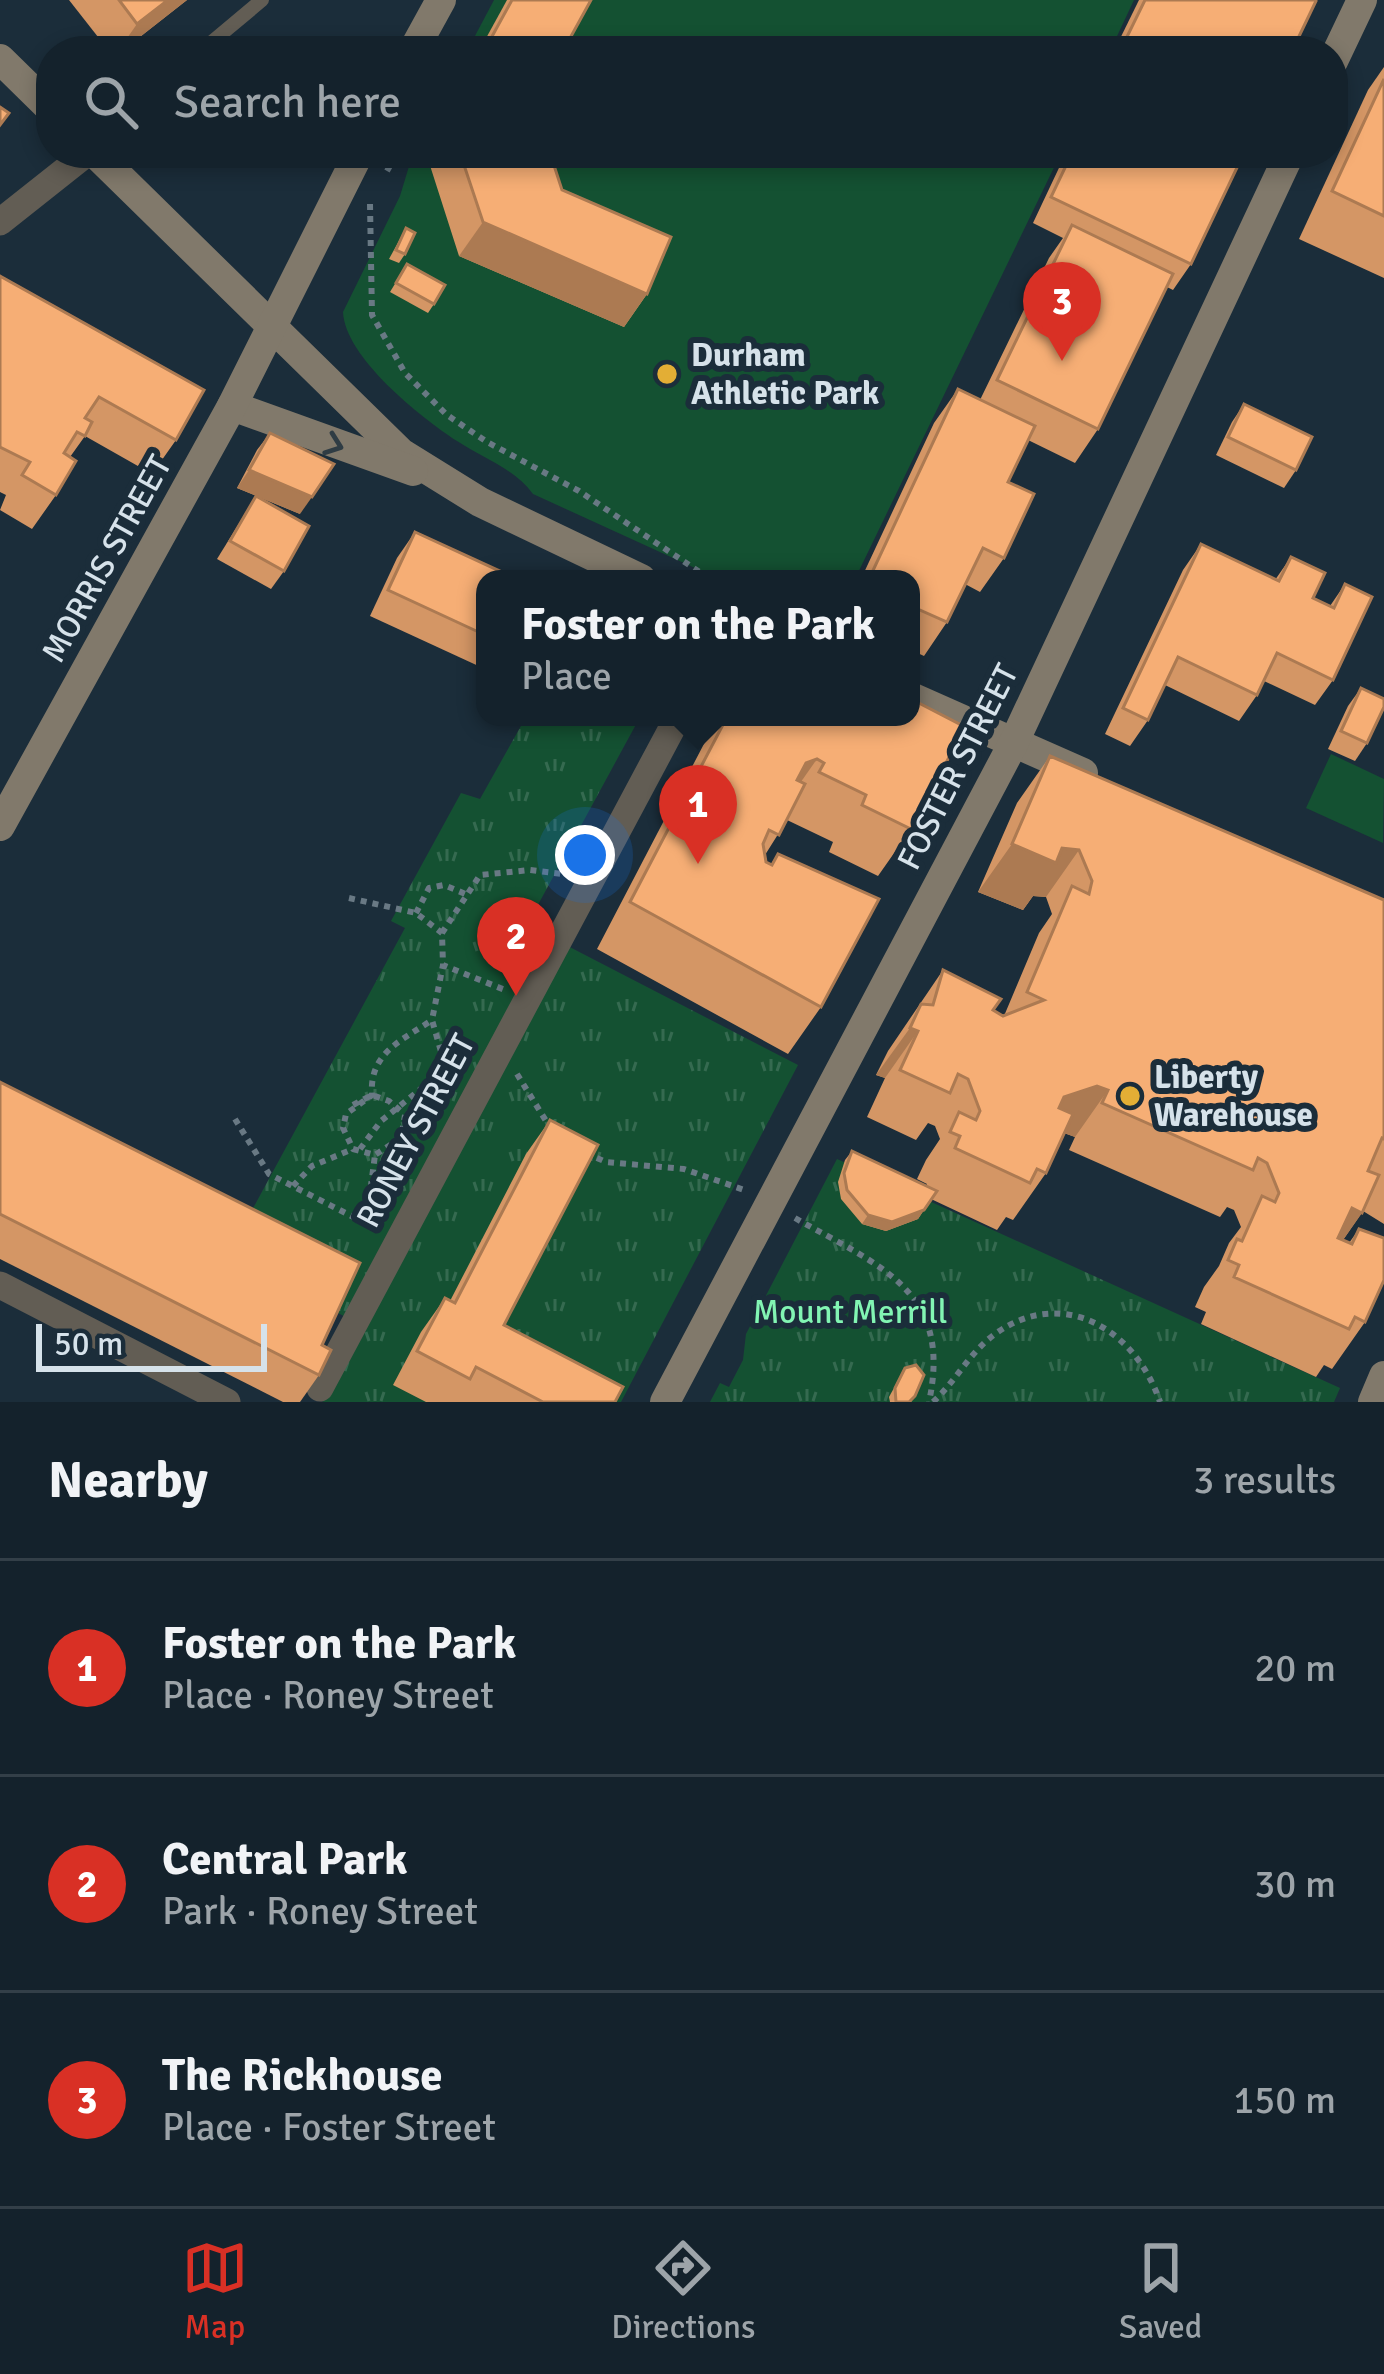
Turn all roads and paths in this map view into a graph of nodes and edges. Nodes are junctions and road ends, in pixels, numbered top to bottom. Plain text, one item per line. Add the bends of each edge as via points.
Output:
1 (262, 0) edge
2 (441, 0) edge
3 (1361, 0) edge
4 (220, 36) edge
5 (421, 36) edge
6 (1344, 36) edge
7 (0, 59) edge
8 (36, 94) edge
9 (71, 168) edge
10 (107, 168) edge
11 (351, 168) edge
12 (1283, 168) edge
13 (368, 208) dead end
14 (0, 222) edge
15 (272, 324) junction
16 (232, 406) junction
17 (437, 479) junction
18 (623, 570) edge
19 (694, 570) edge
20 (920, 701) edge
21 (673, 726) edge
22 (1014, 742) junction
23 (1108, 784) edge
24 (0, 826) edge
25 (587, 887) junction
26 (469, 895) junction
27 (350, 898) dead end
28 (416, 913) junction
29 (442, 933) junction
30 (443, 965) junction
31 (525, 1000) junction
32 (432, 1020) junction
33 (502, 1047) junction
34 (372, 1096) junction
35 (353, 1105) dead end
36 (399, 1110) junction
37 (235, 1119) dead end
38 (560, 1139) edge
39 (357, 1149) junction
40 (579, 1150) edge
41 (375, 1155) junction
42 (293, 1186) junction
43 (742, 1189) dead end
44 (797, 1219) dead end
45 (367, 1223) junction
46 (399, 1240) junction
47 (0, 1285) edge
48 (1384, 1376) edge
49 (320, 1388) edge
50 (227, 1402) edge
51 (665, 1402) edge
52 (931, 1402) edge
53 (1160, 1402) edge
54 (1373, 1402) edge

1 - 4 lane
2 - 5 street
3 - 6 street
7 - 8 street
9 - 14 street
10 - 15 street
11 - 15 street, MORRIS STREET
12 - 22 street, FOSTER STREET
13 - 19 path via 372,315 406,373 447,415 580,491
15 - 16 street, MORRIS STREET
15 - 17 street via 370,425
16 -> 17 street
16 - 24 street, MORRIS STREET
17 - 18 street
20 - 22 street
21 - 25 street, RONEY STREET
22 - 23 street
22 - 51 street, FOSTER STREET
25 - 26 path via 558,871 530,870 480,875
25 - 31 street, RONEY STREET
26 - 28 path via 429,888
26 - 29 path
27 - 28 path
28 - 29 path
29 - 30 path
30 - 31 path
30 - 32 path
31 - 33 street, RONEY STREET
32 - 34 path via 387,1049 371,1077
32 - 36 path via 442,1054 434,1079
33 - 38 path
33 - 46 street, RONEY STREET
34 - 35 path
34 - 36 path
34 - 39 path via 346,1114 343,1128
36 - 39 path
36 - 41 path via 401,1138
37 - 42 path via 269,1174
39 - 41 path
39 - 42 path via 311,1166
40 - 43 path
41 - 45 path
42 - 45 path
44 - 52 path via 881,1268 916,1299 934,1334
45 - 46 path
46 - 49 street, RONEY STREET
47 - 50 street
48 - 54 street
52 - 53 path via 995,1334 1058,1312 1120,1337

